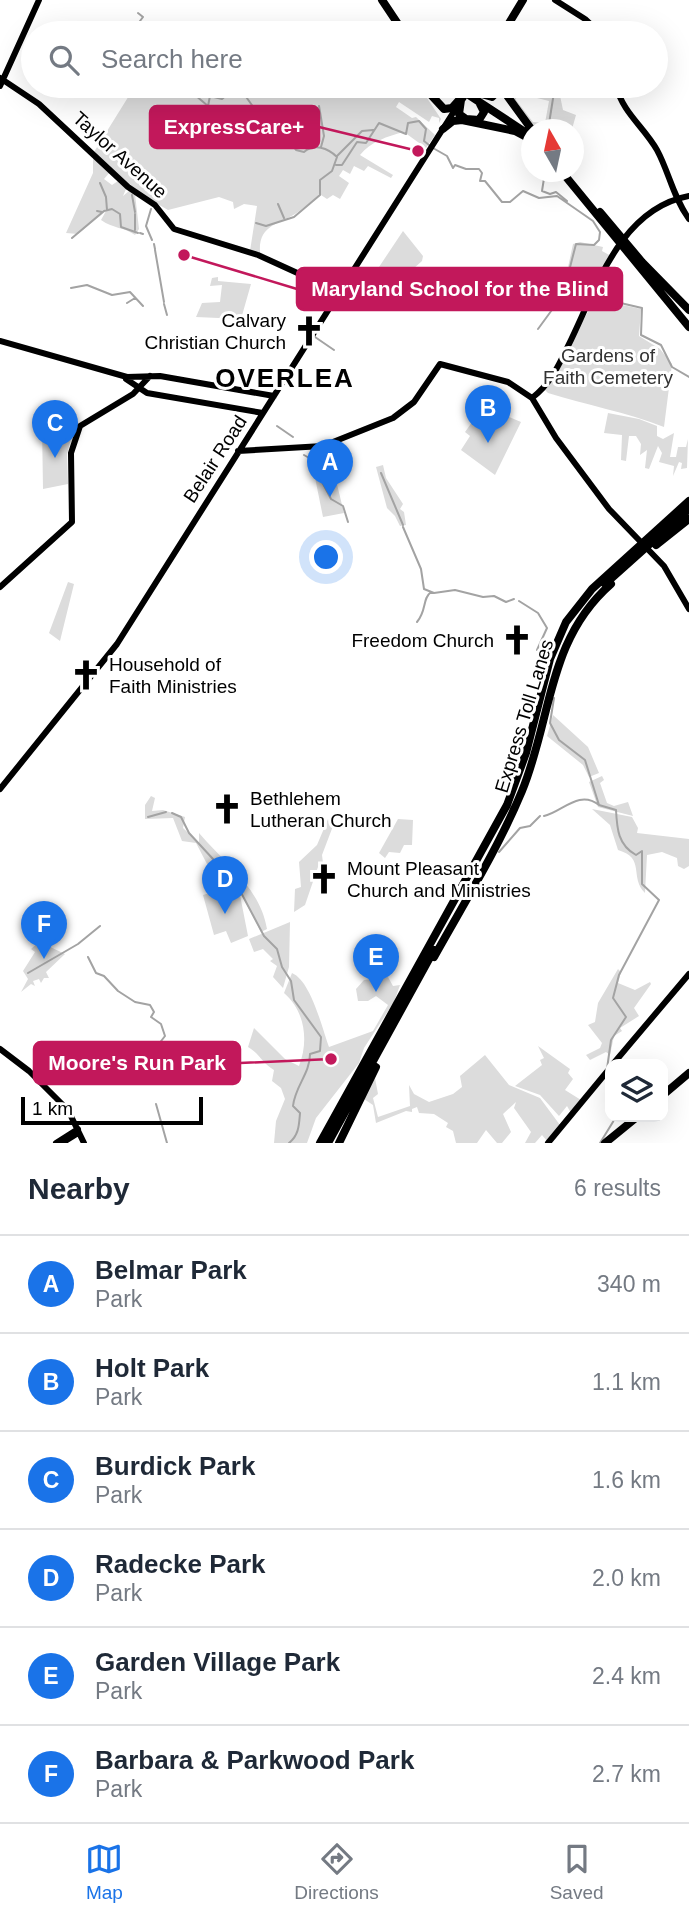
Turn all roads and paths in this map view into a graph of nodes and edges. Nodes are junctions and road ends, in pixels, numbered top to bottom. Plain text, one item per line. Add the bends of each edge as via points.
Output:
1 (39, 0) edge
2 (521, 0) edge
3 (555, 0) edge
4 (381, 1) edge
5 (29, 21) edge
6 (390, 21) edge
7 (396, 21) edge
8 (508, 21) edge
9 (587, 21) edge
10 (21, 38) edge
11 (1, 81) edge
12 (21, 93) edge
13 (29, 98) edge
14 (431, 98) edge
15 (436, 98) edge
16 (461, 98) edge
17 (463, 98) edge
18 (473, 98) edge
19 (475, 98) edge
20 (508, 98) edge
21 (621, 98) edge
22 (524, 119) edge
23 (521, 124) edge
24 (441, 130) junction
25 (521, 132) edge
26 (521, 134) edge
27 (426, 152) junction
28 (418, 154) dead end
29 (569, 182) edge
30 (577, 182) edge
31 (680, 199) edge
32 (689, 220) edge
33 (620, 251) junction
34 (339, 292) junction
35 (689, 309) edge
36 (689, 329) edge
37 (0, 342) edge
38 (86, 367) junction
39 (148, 376) junction
40 (140, 391) junction
41 (274, 396) junction
42 (532, 398) junction
43 (263, 413) junction
44 (238, 452) junction
45 (689, 498) edge
46 (689, 512) edge
47 (0, 585) edge
48 (689, 609) edge
49 (0, 789) edge
50 (423, 965) junction
51 (689, 974) edge
52 (406, 999) junction
53 (391, 1036) junction
54 (0, 1051) edge
55 (617, 1059) edge
56 (605, 1074) edge
57 (689, 1075) edge
58 (668, 1093) edge
59 (345, 1107) junction
60 (633, 1122) edge
61 (78, 1131) junction
62 (56, 1143) edge
63 (62, 1143) edge
64 (83, 1143) edge
65 (324, 1143) edge
66 (339, 1143) edge
67 (548, 1143) edge
68 (607, 1143) edge

1 - 5 main road
2 - 8 highway
3 - 9 main road
4 - 6 highway
4 - 7 highway
10 - 11 main road
11 - 12 main road, Taylor Avenue
13 - 34 main road, Taylor Avenue via 128,187 155,205 177,230 260,256
14 - 24 highway via 444,115
15 - 16 highway via 442,108 450,109
17 - 24 main road, Belair Road
18 - 25 highway
19 - 23 highway
20 - 22 highway
21 - 31 main road via 655,148
24 - 26 highway via 462,120
24 - 27 main road, Belair Road
27 - 28 main road
27 - 34 main road, Belair Road
29 - 33 highway
30 - 35 highway
31 - 32 main road
31 - 33 main road via 637,222
33 - 36 highway
33 - 42 main road via 552,379
34 - 41 main road, Belair Road
37 - 38 main road
38 - 39 main road via 127,377
38 - 40 main road via 129,380
39 - 40 main road
39 - 41 main road
40 - 43 main road
40 - 47 main road via 81,424 71,451 71,524
41 - 43 main road, Belair Road
42 - 44 main road via 505,381 440,364 414,402 392,419 323,446
42 - 48 main road via 609,509 654,554
43 - 44 main road, Belair Road
44 - 49 main road, Belair Road via 117,644 80,683 63,715
45 - 65 highway via 585,596 566,622 510,798
46 - 50 highway, Express Toll Lanes via 596,589 569,624 555,654 516,793
46 - 52 highway, Express Toll Lanes via 598,590 571,624 557,655 532,754 513,803
46 - 53 highway via 591,602 569,635 519,799
50 - 59 highway, Express Toll Lanes
50 - 65 highway, Express Toll Lanes
51 - 55 main road
52 - 59 highway, Express Toll Lanes
52 - 65 highway, Express Toll Lanes
53 - 65 highway
53 - 66 highway
54 - 61 main road via 57,1099 72,1115
56 - 67 main road
57 - 58 highway
59 - 65 highway, Express Toll Lanes
60 - 68 highway
61 - 62 main road
61 - 63 main road
61 - 64 main road

